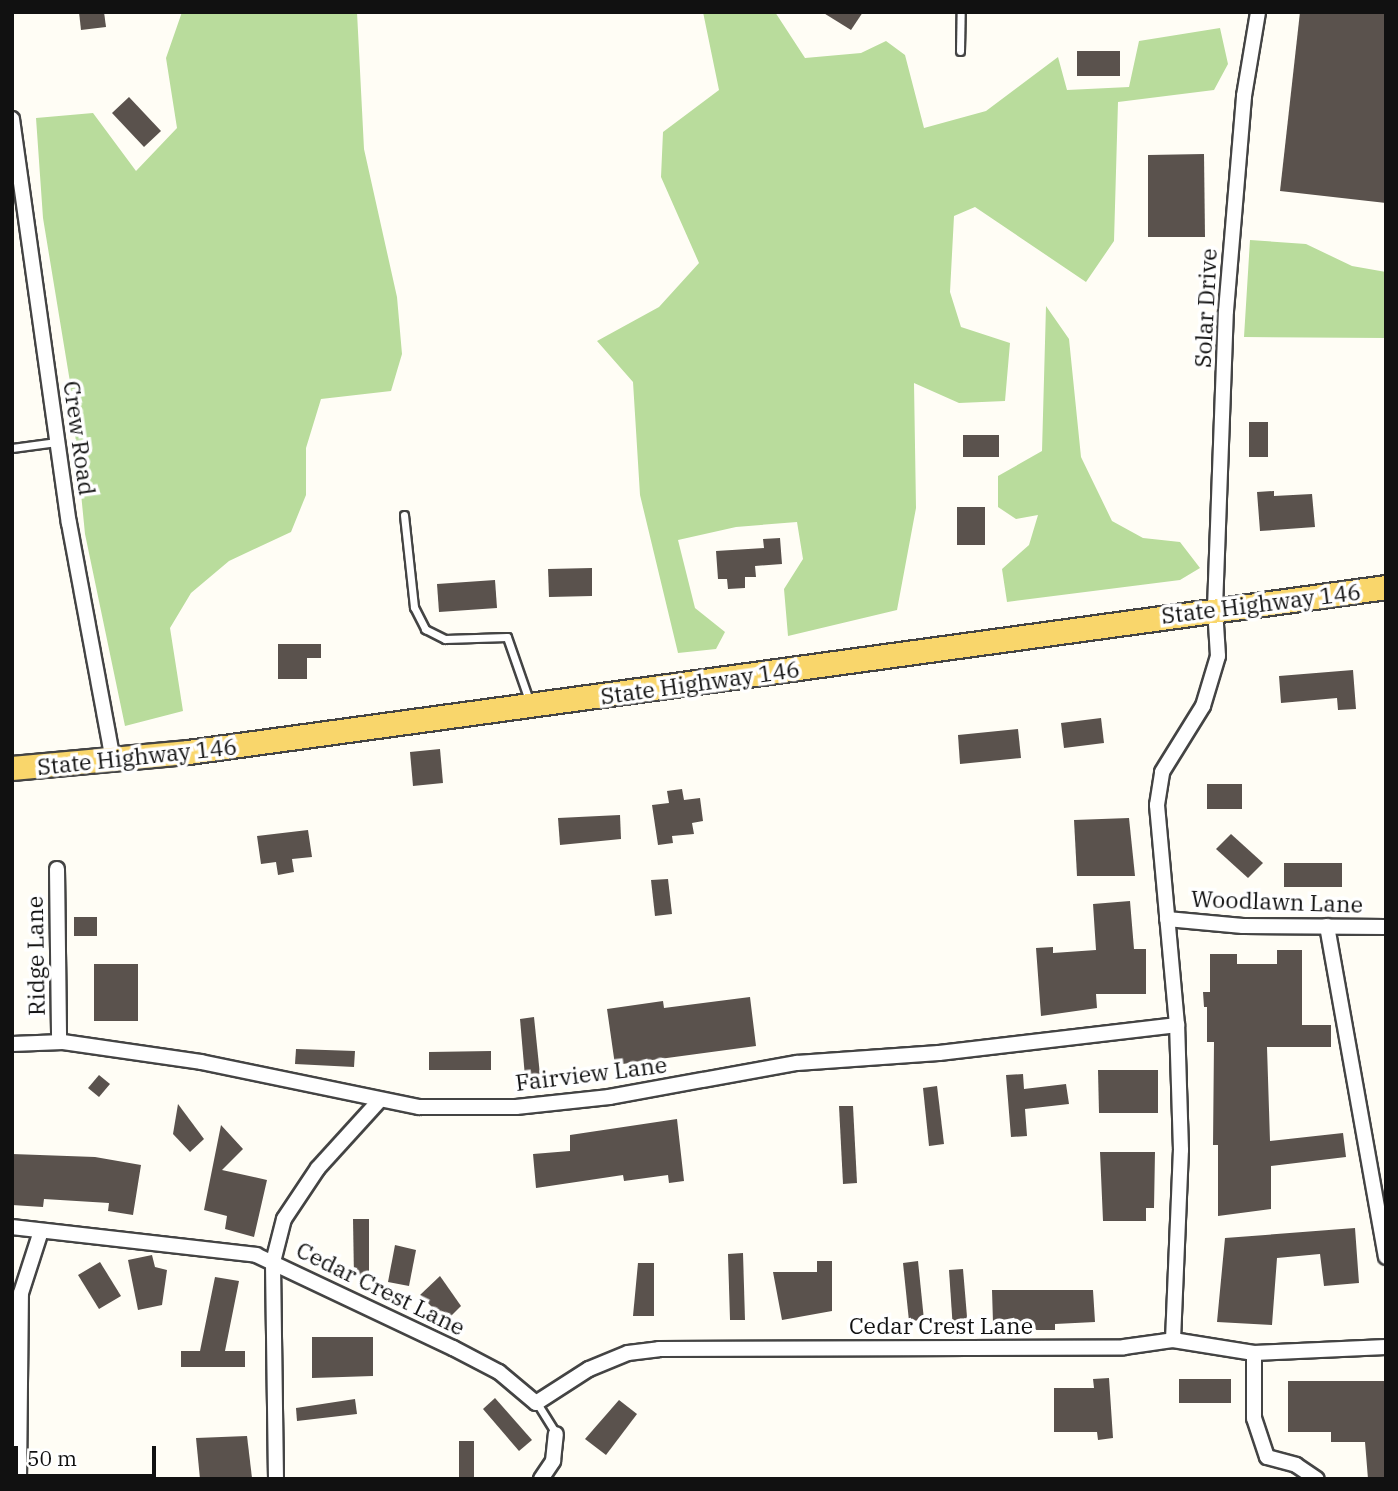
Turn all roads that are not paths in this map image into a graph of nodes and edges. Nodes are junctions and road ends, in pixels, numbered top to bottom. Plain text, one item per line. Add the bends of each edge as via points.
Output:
1 (961, 12) edge
2 (1258, 12) edge
3 (960, 51) dead end
4 (12, 119) edge
5 (58, 442) junction
6 (12, 448) edge
7 (404, 515) dead end
8 (1386, 587) edge
9 (1215, 608) junction
10 (531, 706) junction
11 (113, 761) junction
12 (12, 768) edge
13 (57, 869) dead end
14 (1167, 919) junction
15 (1327, 926) junction
16 (1386, 927) edge
17 (1177, 1025) junction
18 (58, 1042) junction
19 (12, 1044) edge
20 (378, 1102) junction
21 (12, 1227) edge
22 (41, 1231) junction
23 (1386, 1257) edge
24 (273, 1262) junction
25 (1173, 1340) junction
26 (1386, 1347) edge
27 (1254, 1353) junction
28 (536, 1403) junction
29 (556, 1434) joint
30 (19, 1479) edge
31 (276, 1479) edge
32 (541, 1479) edge
33 (1317, 1479) edge

1 - 3 lane
2 - 9 street, Solar Drive via 1244,96 1226,311
4 - 5 street, Crew Road
5 - 6 lane
5 - 11 street, Crew Road
7 - 10 lane via 414,607 425,629 446,639 507,637
8 - 9 main road, State Highway 146
9 - 10 main road, State Highway 146
9 - 14 street via 1214,668 1203,706 1162,772 1157,805
10 - 11 main road, State Highway 146
11 - 12 main road, State Highway 146
13 - 18 street, Ridge Lane
14 - 15 street, Woodlawn Lane via 1243,926
14 - 17 street
15 - 16 street, Woodlawn Lane
15 - 23 street
17 - 20 street, Fairview Lane via 939,1053 797,1063 608,1097 516,1107 419,1107
17 - 25 street via 1181,1150
18 - 19 street, Fairview Lane
18 - 20 street, Fairview Lane via 271,1074
20 - 24 street via 300,1191 284,1219
21 - 22 street, Cedar Crest Lane
22 - 24 street, Cedar Crest Lane via 256,1255
22 - 30 street via 21,1293
24 - 28 street, Cedar Crest Lane via 487,1366
24 - 31 street
25 - 27 street
25 - 28 street, Cedar Crest Lane via 1124,1347 659,1349 628,1353 589,1369
26 - 27 street
27 - 33 street via 1254,1418 1268,1457 1296,1465
28 - 29 lane
29 - 32 street via 552,1461

